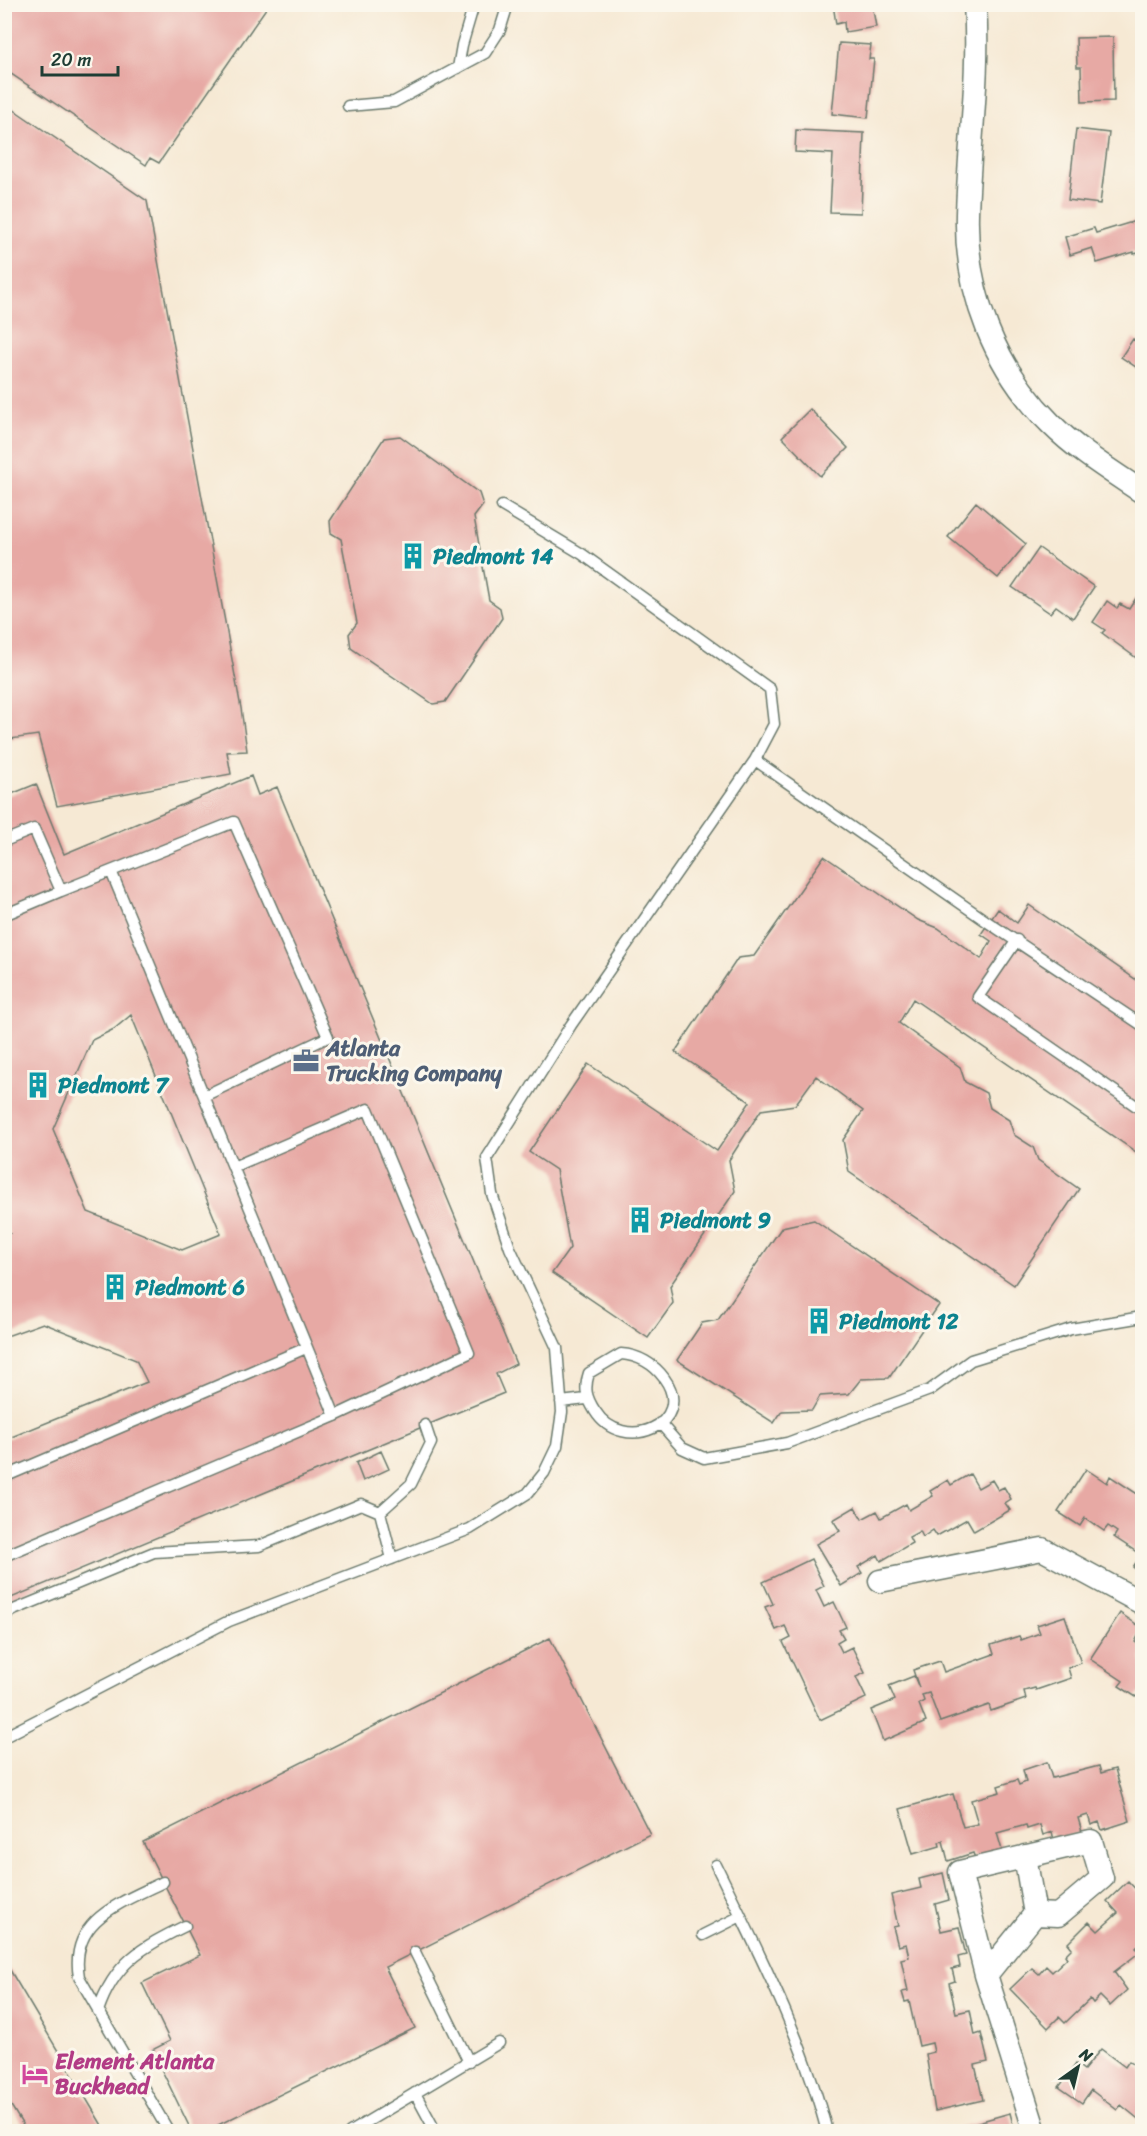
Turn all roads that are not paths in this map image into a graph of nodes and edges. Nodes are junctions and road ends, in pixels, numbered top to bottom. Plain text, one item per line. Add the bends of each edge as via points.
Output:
1 (474, 4) edge
2 (508, 4) edge
3 (975, 4) edge
4 (458, 69) junction
5 (348, 106) dead end
6 (1143, 492) edge
7 (502, 506) dead end
8 (754, 760) junction
9 (4, 841) edge
10 (111, 871) junction
11 (61, 891) junction
12 (4, 915) edge
13 (1017, 940) junction
14 (1143, 1025) edge
15 (204, 1095) junction
16 (1143, 1110) edge
17 (233, 1167) junction
18 (1143, 1317) edge
19 (306, 1348) junction
20 (586, 1398) junction
21 (561, 1402) junction
22 (335, 1416) junction
23 (660, 1423) junction
24 (425, 1425) dead end
25 (4, 1477) edge
26 (380, 1512) junction
27 (4, 1556) edge
28 (392, 1559) junction
29 (880, 1581) dead end
30 (1143, 1603) edge
31 (4, 1614) edge
32 (4, 1737) edge
33 (1025, 1856) junction
34 (716, 1865) dead end
35 (163, 1882) dead end
36 (1035, 1914) junction
37 (741, 1916) junction
38 (185, 1926) dead end
39 (703, 1935) dead end
40 (415, 1952) dead end
41 (986, 1976) junction
42 (98, 2011) junction
43 (499, 2043) dead end
44 (470, 2062) junction
45 (415, 2093) junction
46 (169, 2132) edge
47 (350, 2132) edge
48 (436, 2132) edge
49 (828, 2132) edge
50 (1035, 2132) edge

1 - 4 lane
2 - 4 lane via 500,30 485,53
3 - 6 street via 978,38 967,225 976,296 987,329 1019,388 1051,424
4 - 5 lane via 394,102
7 - 8 lane via 582,554 770,690 774,724
8 - 13 lane
8 - 21 lane via 571,1025 487,1158 492,1194 510,1248 557,1348
9 - 11 lane via 34,829
10 - 11 lane
10 - 15 lane
10 - 15 lane via 234,822 328,1037
11 - 12 lane
13 - 14 lane
13 - 16 lane via 978,997
15 - 17 lane
17 - 19 lane
17 - 22 lane via 368,1109 469,1353
18 - 23 lane via 1071,1329 971,1360 930,1390 787,1443 704,1458 682,1448
19 - 22 lane
19 - 25 lane
20 - 21 lane
20 - 23 lane via 600,1420 624,1434 641,1432
20 - 23 lane via 589,1373 621,1354 635,1355 659,1370 674,1399 668,1416
21 - 28 lane via 557,1446 544,1473 528,1492 470,1529
22 - 27 lane
24 - 26 lane via 431,1443 411,1484
26 - 28 lane
26 - 31 lane via 361,1504 259,1546 154,1552
28 - 32 lane via 229,1621
29 - 30 street via 1042,1549
33 - 36 street
33 - 36 street via 1091,1841 1102,1878 1058,1915
33 - 41 street via 960,1872
34 - 37 lane
35 - 42 lane via 100,1915 88,1928 76,1961
36 - 41 street
37 - 39 lane
37 - 49 lane via 811,2080
38 - 42 lane via 146,1945 124,1965 105,1989
40 - 44 lane
41 - 50 street
42 - 46 lane
43 - 44 lane
44 - 45 lane
45 - 47 lane
45 - 48 lane

